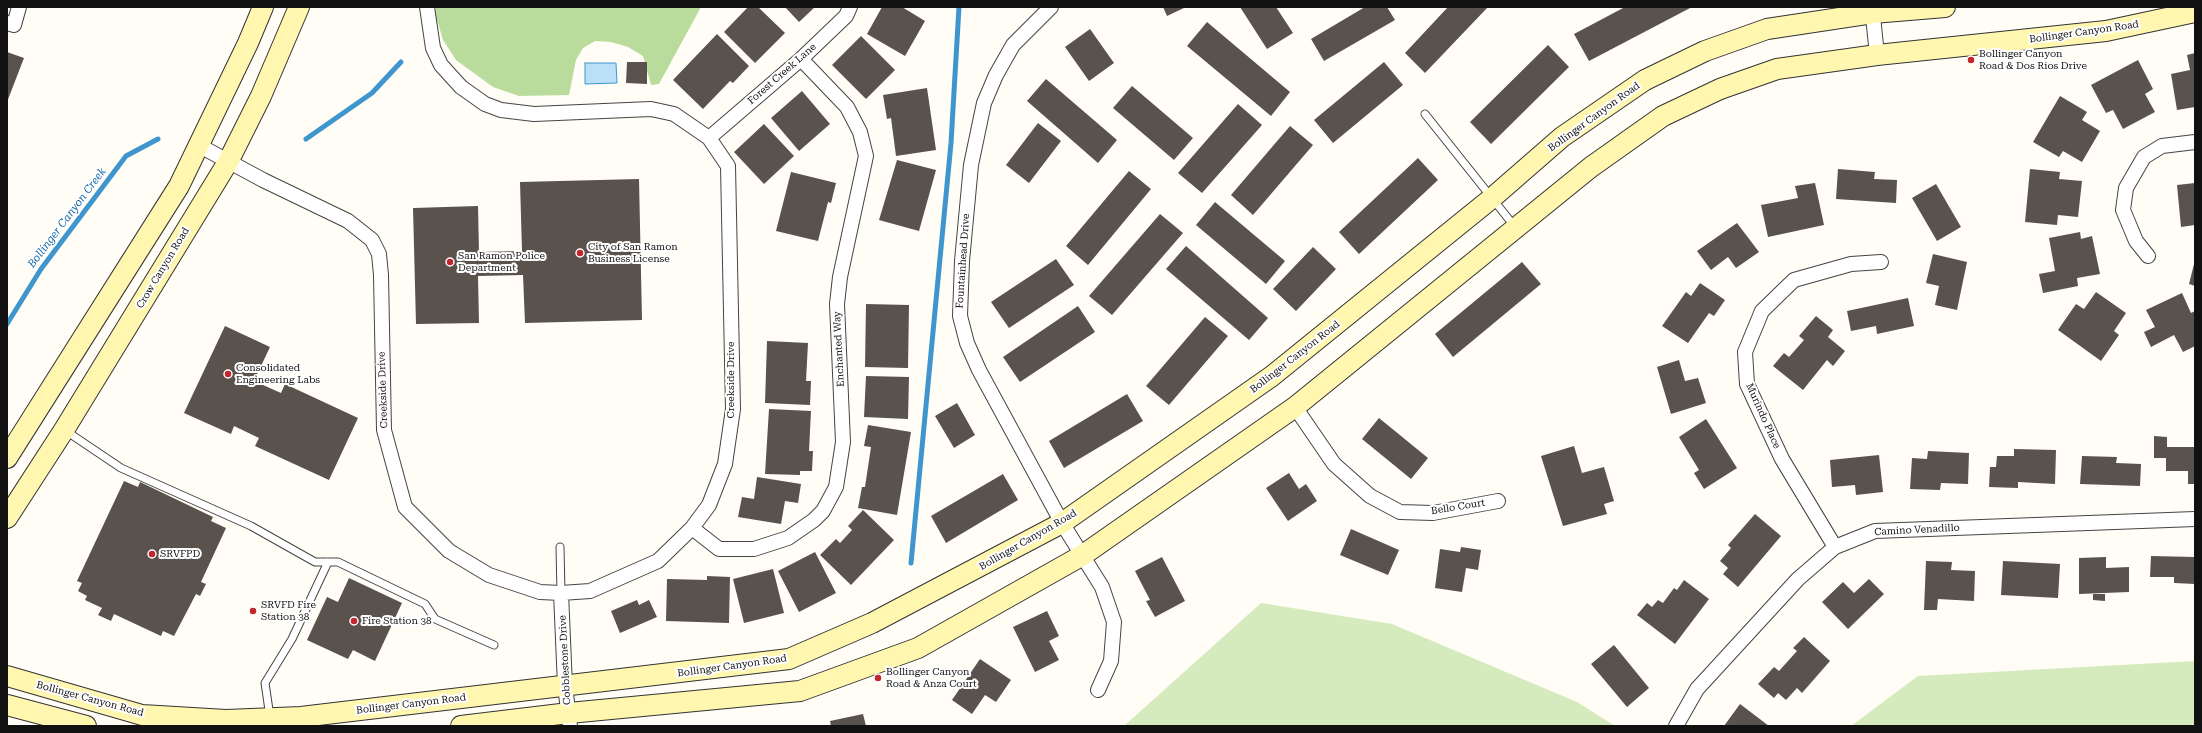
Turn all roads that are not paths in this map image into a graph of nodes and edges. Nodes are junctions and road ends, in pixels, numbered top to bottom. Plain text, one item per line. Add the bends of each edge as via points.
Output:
1 (19, 7) edge
2 (263, 7) edge
3 (299, 7) edge
4 (427, 7) edge
5 (850, 7) edge
6 (1050, 7) edge
7 (1945, 7) edge
8 (1872, 10) edge
9 (2195, 12) edge
10 (7, 23) edge
11 (1877, 55) junction
12 (801, 59) junction
13 (1425, 114) dead end
14 (709, 138) junction
15 (2195, 142) edge
16 (200, 146) junction
17 (228, 162) junction
18 (1492, 198) junction
19 (1516, 227) junction
20 (2148, 256) dead end
21 (1881, 262) dead end
22 (1295, 407) junction
23 (64, 430) junction
24 (7, 458) edge
25 (1498, 501) dead end
26 (7, 518) edge
27 (2195, 519) edge
28 (1062, 523) junction
29 (692, 528) junction
30 (560, 546) dead end
31 (1835, 547) junction
32 (1083, 555) junction
33 (328, 562) junction
34 (561, 593) junction
35 (494, 645) dead end
36 (7, 676) edge
37 (565, 686) junction
38 (1098, 690) dead end
39 (7, 705) edge
40 (270, 719) junction
41 (569, 720) edge
42 (86, 726) edge
43 (461, 726) edge
44 (1676, 726) edge

1 - 10 street via 14,25
2 - 16 main road
3 - 17 main road, Crow Canyon Road via 261,96
4 - 14 street, Creekside Drive via 433,48 441,65 461,87 485,104 501,110 534,114 651,109 674,114
5 - 12 street, Forest Creek Lane via 846,16
6 - 28 street, Fountainhead Drive via 1013,45 984,103 972,165 962,261 960,316 967,343 979,370
7 - 8 main road, Bollinger Canyon Road
8 - 11 street
8 - 18 main road, Bollinger Canyon Road via 1766,29 1705,51 1645,80 1562,138
9 - 11 main road, Bollinger Canyon Road via 2106,31
11 - 19 main road, Bollinger Canyon Road via 1777,69 1713,92 1663,116 1592,167
12 - 14 street, Forest Creek Lane
12 - 29 street, Enchanted Way via 847,107 860,132 866,156 840,277 837,304 843,442 836,488 823,511 814,520 788,538 754,548 719,549
13 - 18 lane
14 - 29 street, Creekside Drive via 728,166 733,409 725,464 709,505
15 - 20 street via 2162,146 2144,157 2126,188 2123,210 2136,241
16 - 17 street, Creekside Drive
16 - 24 main road via 179,186
17 - 23 main road, Crow Canyon Road
17 - 34 street, Creekside Drive via 348,220 372,240 379,254 381,275 384,430 405,507 449,551 489,575 540,592
18 - 19 lane
18 - 28 main road, Bollinger Canyon Road via 1272,376
19 - 22 main road, Bollinger Canyon Road
21 - 31 street, Murindo Place via 1851,264 1794,280 1762,311 1745,352 1748,384 1779,452
22 - 25 street, Bello Court via 1334,464 1370,496 1400,512 1433,513
22 - 32 main road, Bollinger Canyon Road
23 - 26 main road, Crow Canyon Road
23 - 33 lane via 121,468 251,526 315,562
27 - 31 street, Camino Venadillo via 1875,531
28 - 32 street, Fountainhead Drive
28 - 37 main road, Bollinger Canyon Road via 872,623 789,659
29 - 34 street, Creekside Drive via 658,561 590,591
30 - 34 lane
31 - 44 street, Camino Venadillo via 1798,579 1697,689
32 - 38 street, Fountainhead Drive via 1102,587 1114,622 1111,660
32 - 41 main road, Bollinger Canyon Road via 918,648 800,691
33 - 35 lane via 338,562 425,604 436,618
33 - 40 lane via 292,639 265,683
34 - 37 street, Cobblestone Drive
36 - 40 main road, Bollinger Canyon Road via 142,715 226,720
37 - 40 main road, Bollinger Canyon Road
37 - 41 street, Cobblestone Drive
39 - 42 main road
41 - 43 main road, Bollinger Canyon Road

